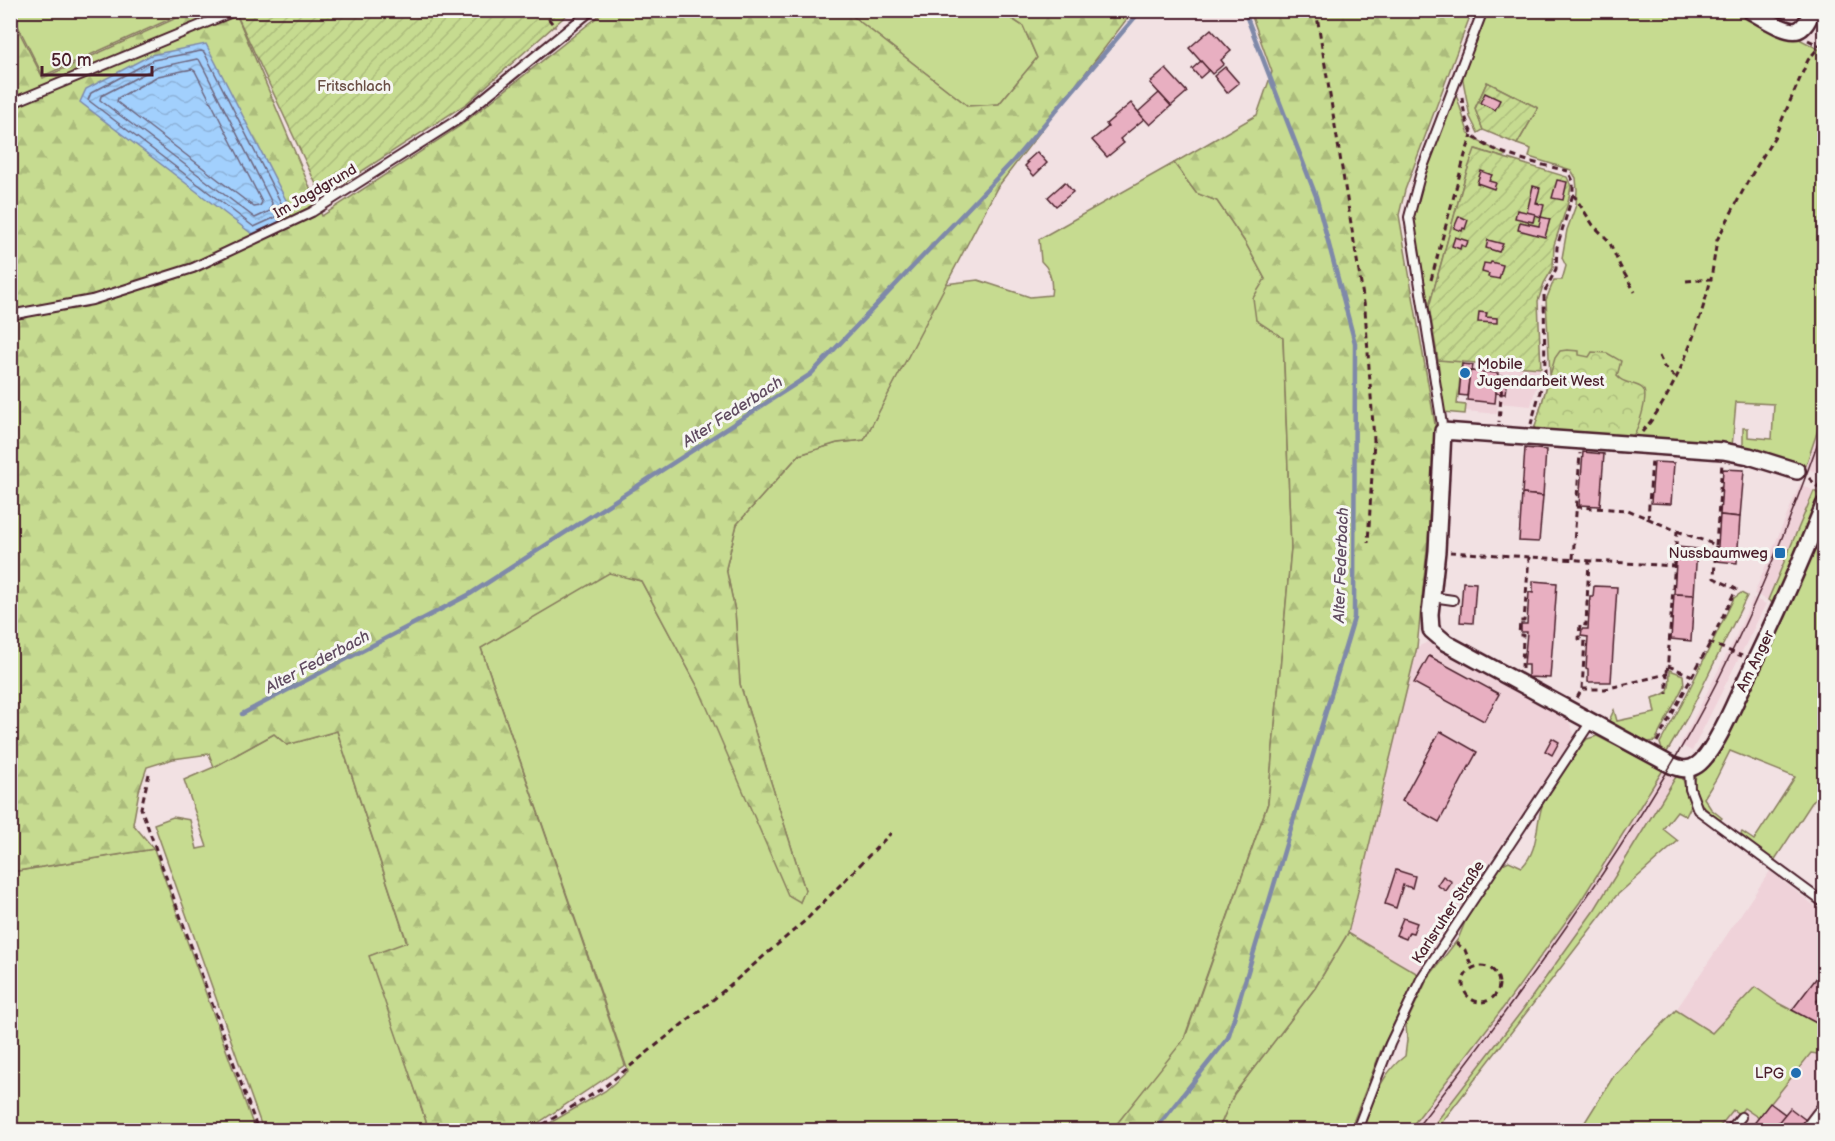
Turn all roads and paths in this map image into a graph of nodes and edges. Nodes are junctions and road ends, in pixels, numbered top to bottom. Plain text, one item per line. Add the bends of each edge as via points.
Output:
1 (237, 10) edge
2 (542, 10) edge
3 (592, 10) edge
4 (1316, 10) edge
5 (1483, 10) edge
6 (1749, 10) edge
7 (1813, 10) edge
8 (561, 35) junction
9 (1820, 46) dead end
10 (1454, 83) junction
11 (10, 104) edge
12 (1472, 135) junction
13 (1573, 194) junction
14 (1711, 279) junction
15 (1686, 281) dead end
16 (1635, 292) dead end
17 (1421, 300) junction
18 (10, 315) edge
19 (1659, 356) dead end
20 (1675, 378) junction
21 (1497, 384) dead end
22 (1443, 431) junction
23 (1498, 435) junction
24 (1528, 437) junction
25 (1581, 442) junction
26 (1635, 444) junction
27 (1653, 446) junction
28 (1724, 452) junction
29 (1797, 471) dead end
30 (1824, 505) edge
31 (1576, 507) junction
32 (1647, 520) junction
33 (1677, 531) junction
34 (1368, 543) dead end
35 (1716, 545) junction
36 (1437, 551) junction
37 (1529, 557) junction
38 (1573, 559) junction
39 (1589, 560) junction
40 (1674, 566) junction
41 (1432, 597) junction
42 (1454, 600) dead end
43 (1710, 643) junction
44 (1744, 657) dead end
45 (1668, 666) junction
46 (1667, 674) junction
47 (1693, 676) junction
48 (1516, 681) junction
49 (1667, 694) dead end
50 (1590, 723) junction
51 (1650, 755) junction
52 (1689, 769) junction
53 (149, 774) dead end
54 (891, 833) dead end
55 (1824, 903) edge
56 (1448, 937) junction
57 (1472, 968) junction
58 (1824, 1104) edge
59 (1741, 1118) dead end
60 (258, 1131) edge
61 (534, 1131) edge
62 (1358, 1131) edge
63 (1730, 1131) edge
64 (1804, 1131) edge

1 - 11 lane
2 - 8 path
3 - 8 lane, Im Jagdgrund
4 - 34 path via 1365,309 1374,440
5 - 10 lane
6 - 7 street via 1791,30 1799,30
8 - 18 lane, Im Jagdgrund via 457,120 312,212 194,268 92,300
9 - 14 path via 1808,60 1775,136 1717,240
10 - 12 path via 1460,87
10 - 17 lane via 1409,217
12 - 13 path via 1517,158 1568,171
12 - 17 path via 1427,291
13 - 16 path via 1609,241
13 - 24 path via 1557,247 1556,269 1542,302 1545,374
14 - 15 path
14 - 20 path via 1700,323
17 - 22 lane
19 - 20 path
20 - 26 path via 1657,415
21 - 23 path via 1502,384
22 - 23 street
22 - 36 street
23 - 24 street
24 - 25 street
25 - 26 street
25 - 31 path
26 - 27 street
27 - 28 street
27 - 32 path
28 - 29 street
28 - 35 path
30 - 52 street, Am Anger via 1784,602 1730,714 1706,756
31 - 32 path via 1628,510
31 - 38 path
32 - 33 path
33 - 35 path
33 - 40 path
35 - 43 path via 1714,578 1736,589
36 - 37 path
36 - 41 street
37 - 38 path
37 - 48 path via 1524,621 1520,621 1519,635 1523,635 1521,673
38 - 39 path
39 - 40 path
39 - 46 path via 1586,625 1580,624 1579,639 1585,639 1582,689 1605,689
40 - 45 path
41 - 42 lane
41 - 48 street via 1430,624 1436,636
43 - 44 path
43 - 47 path
45 - 46 path
45 - 47 path
46 - 49 path
47 - 51 path
48 - 50 street
50 - 51 street
50 - 56 lane, Karlsruher Straße
51 - 52 street
52 - 55 lane via 1690,789 1698,810
53 - 60 path via 141,808
54 - 61 path via 806,920 715,998 603,1088
56 - 57 path via 1465,950
56 - 62 lane, Karlsruher Straße via 1422,977 1390,1044
57 - 57 path via 1464,977 1466,994 1481,1002 1492,998 1498,988 1498,976 1484,966
58 - 64 lane
59 - 63 lane

